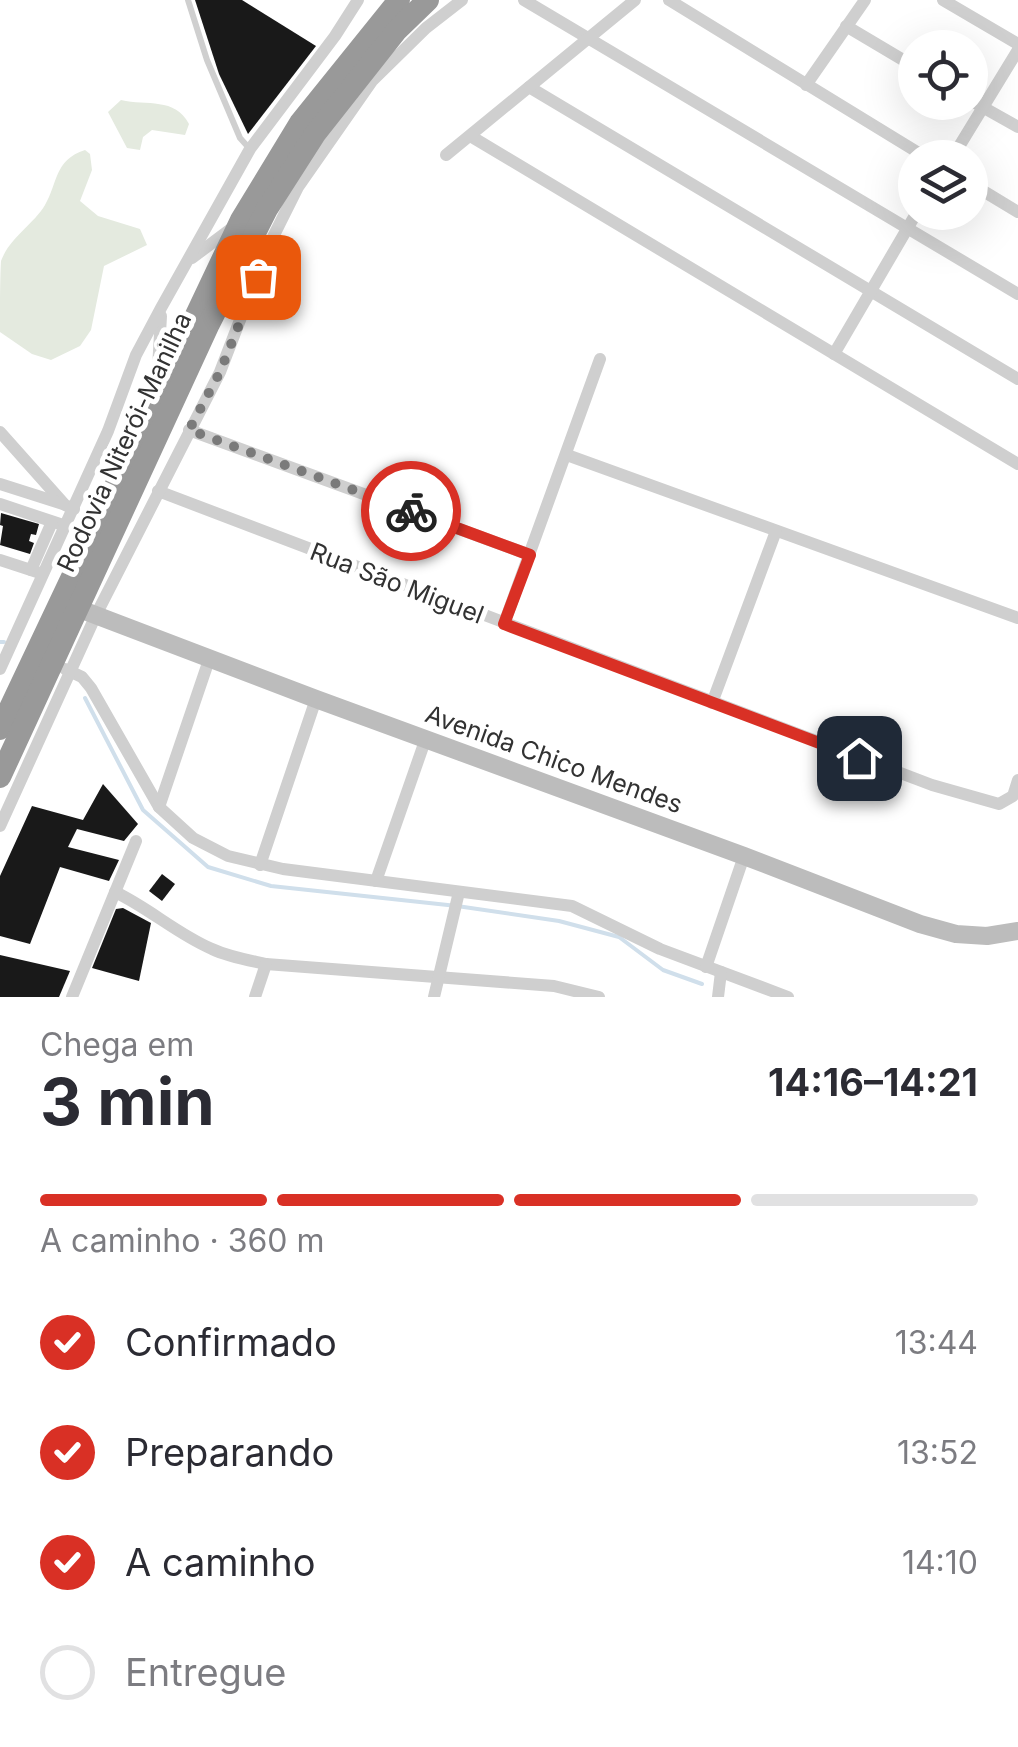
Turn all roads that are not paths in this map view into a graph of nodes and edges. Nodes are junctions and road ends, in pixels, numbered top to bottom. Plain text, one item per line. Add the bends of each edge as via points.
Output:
1 (188, 0) edge
2 (358, 0) edge
3 (398, 0) edge
4 (428, 0) edge
5 (462, 0) edge
6 (524, 0) edge
7 (635, 0) edge
8 (669, 0) edge
9 (865, 0) edge
10 (943, 0) edge
11 (846, 26) junction
12 (588, 36) junction
13 (1018, 47) edge
14 (898, 57) edge
15 (806, 86) junction
16 (529, 87) junction
17 (988, 101) edge
18 (988, 110) edge
19 (1018, 128) edge
20 (472, 137) junction
21 (898, 141) edge
22 (250, 149) junction
23 (446, 155) dead end
24 (988, 194) edge
25 (1018, 212) edge
26 (898, 223) edge
27 (907, 230) edge
28 (910, 230) edge
29 (254, 235) junction
30 (185, 264) junction
31 (870, 292) junction
32 (1018, 294) edge
33 (161, 308) junction
34 (834, 354) junction
35 (600, 359) dead end
36 (1018, 379) edge
37 (157, 397) junction
38 (189, 430) junction
39 (0, 432) edge
40 (567, 455) junction
41 (1018, 464) edge
42 (0, 484) edge
43 (158, 491) junction
44 (0, 504) edge
45 (70, 507) junction
46 (59, 524) junction
47 (776, 530) junction
48 (530, 555) junction
49 (0, 560) edge
50 (38, 572) junction
51 (86, 611) junction
52 (1018, 618) edge
53 (24, 619) junction
54 (504, 624) junction
55 (47, 629) junction
56 (210, 657) junction
57 (62, 667) junction
58 (0, 670) edge
59 (316, 699) junction
60 (712, 703) junction
61 (0, 729) edge
62 (426, 738) junction
63 (0, 778) edge
64 (1018, 780) edge
65 (159, 807) junction
66 (0, 826) edge
67 (136, 841) dead end
68 (744, 856) junction
69 (260, 865) junction
70 (376, 881) junction
71 (115, 892) junction
72 (457, 902) junction
73 (1018, 931) edge
74 (266, 964) junction
75 (706, 967) junction
76 (720, 972) junction
77 (440, 975) junction
78 (737, 978) junction
79 (552, 991) edge
80 (72, 997) edge
81 (256, 997) edge
82 (434, 997) edge
83 (599, 997) edge
84 (718, 997) edge
85 (737, 997) edge
86 (788, 997) edge

1 - 22 lane via 207,60
2 - 22 street
3 - 29 highway, Rodovia Niterói-Manilha via 300,123
4 - 29 highway, Rodovia Niterói-Manilha via 315,134
5 - 29 street via 372,81 298,187
6 - 12 street
7 - 12 street
8 - 15 street
9 - 11 street
10 - 13 street
11 - 14 street
11 - 15 street
12 - 16 street
12 - 26 street
13 - 17 street
15 - 21 street
16 - 20 street
16 - 31 street
18 - 19 street
20 - 23 street
20 - 34 street
22 - 30 street
24 - 25 street
27 - 31 street
28 - 32 street
29 - 30 street
29 - 37 highway, Rodovia Niterói-Manilha
29 - 38 street via 220,372
29 - 51 highway, Rodovia Niterói-Manilha
30 - 33 street
31 - 34 street
31 - 36 street
33 - 37 street
33 - 45 street
34 - 41 street
35 - 40 street
37 - 55 highway, Rodovia Niterói-Manilha
38 - 43 street
38 - 48 street
39 - 45 street
40 - 47 street
40 - 48 street
42 - 45 street
43 - 51 street
43 - 54 street, Rua São Miguel
44 - 46 street
45 - 46 street
46 - 50 street
47 - 52 street
47 - 60 street
48 - 54 street
49 - 50 street
50 - 53 street
51 - 56 street, Avenida Chico Mendes
51 - 57 highway, Rodovia Niterói-Manilha
53 - 55 street
53 - 58 street
54 - 60 street, Rua São Miguel
55 - 61 highway, Rodovia Niterói-Manilha
56 - 59 street, Avenida Chico Mendes
56 - 65 street
57 - 63 highway, Rodovia Niterói-Manilha
57 - 65 street via 92,688
57 - 66 street
59 - 62 street, Avenida Chico Mendes
59 - 69 street
60 - 64 street, Rua São Miguel via 988,804 1008,801
62 - 68 street, Avenida Chico Mendes
62 - 70 street
65 - 69 street via 192,838
67 - 71 street
68 - 73 street, Avenida Chico Mendes via 956,934
68 - 75 street
69 - 70 street
70 - 72 street
71 - 74 street via 214,950
71 - 80 street
72 - 75 street via 572,906
72 - 77 street
74 - 77 street
74 - 81 street
75 - 76 street
76 - 78 street
76 - 84 street
77 - 79 street
77 - 82 street
78 - 85 street
78 - 86 street
79 - 83 street

